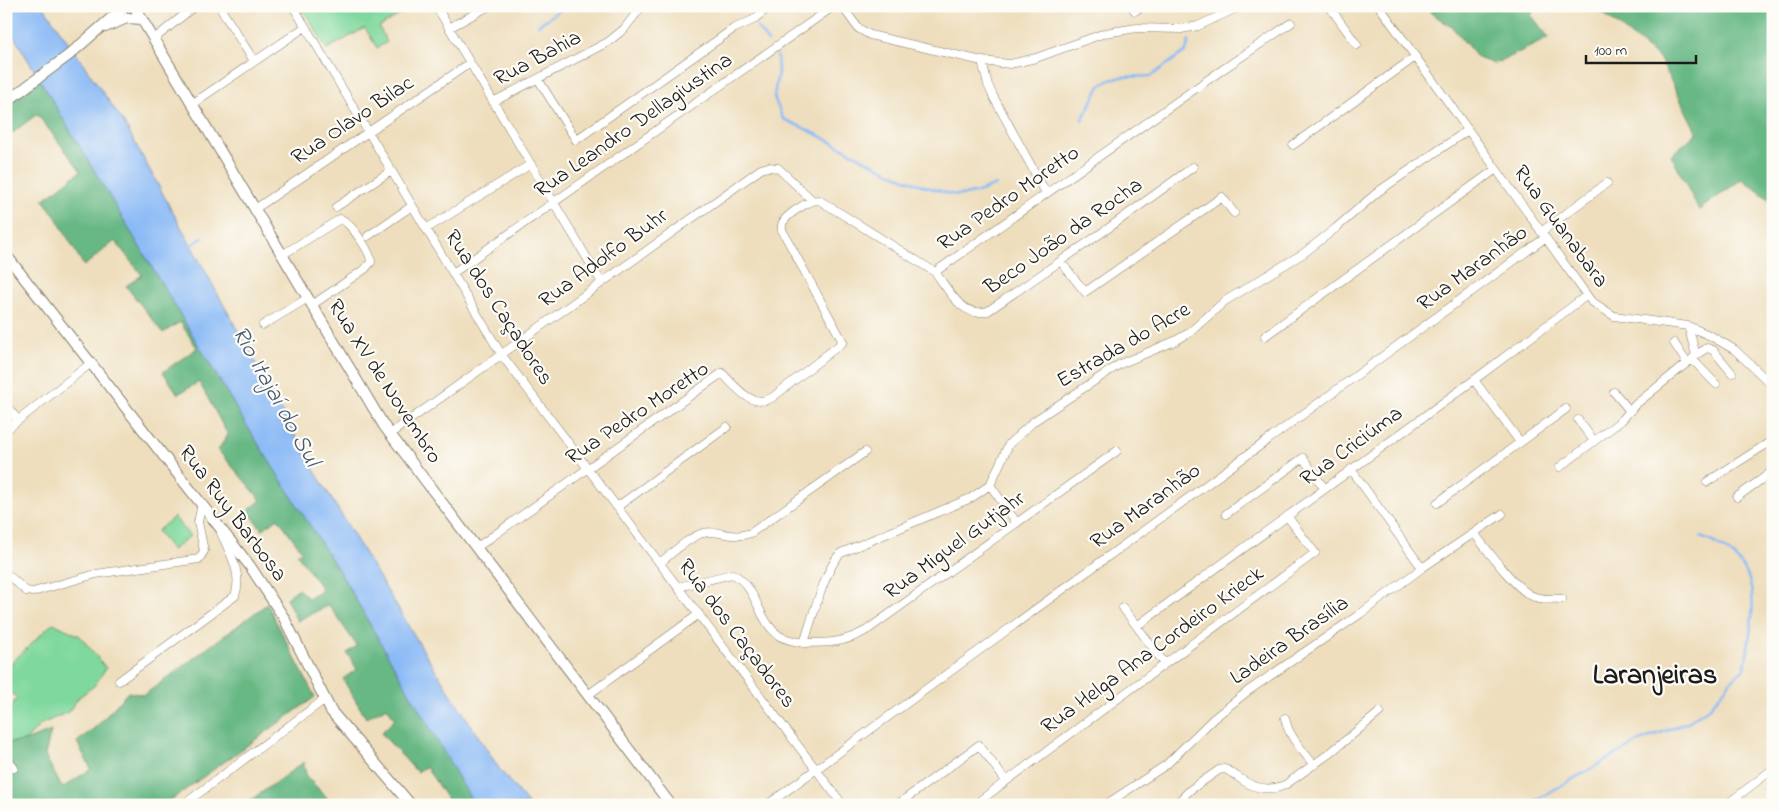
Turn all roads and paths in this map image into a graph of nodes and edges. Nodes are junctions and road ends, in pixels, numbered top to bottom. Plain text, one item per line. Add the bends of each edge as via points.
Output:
1 (125, 6) edge
2 (134, 6) edge
3 (142, 6) edge
4 (195, 6) edge
5 (293, 6) edge
6 (436, 6) edge
7 (489, 6) edge
8 (642, 6) edge
9 (770, 6) edge
10 (834, 6) edge
11 (842, 6) edge
12 (1132, 6) edge
13 (1142, 6) edge
14 (1241, 6) edge
15 (1329, 6) edge
16 (1380, 6) edge
17 (222, 11) dead end
18 (142, 19) junction
19 (1290, 24) dead end
20 (305, 27) junction
21 (98, 28) junction
22 (449, 28) junction
23 (154, 39) junction
24 (1357, 45) dead end
25 (1415, 57) junction
26 (254, 61) junction
27 (982, 61) junction
28 (470, 62) junction
29 (538, 79) junction
30 (6, 102) edge
31 (493, 102) junction
32 (192, 104) junction
33 (1468, 130) junction
34 (368, 132) junction
35 (1293, 145) dead end
36 (531, 164) junction
37 (1193, 166) dead end
38 (1496, 169) junction
39 (391, 171) junction
40 (1607, 183) dead end
41 (1046, 194) junction
42 (812, 200) junction
43 (554, 203) junction
44 (412, 206) junction
45 (336, 207) dead end
46 (255, 209) junction
47 (1234, 213) dead end
48 (426, 229) junction
49 (1543, 235) junction
50 (368, 236) dead end
51 (6, 255) edge
52 (282, 255) junction
53 (1061, 262) junction
54 (935, 272) junction
55 (453, 273) junction
56 (602, 282) junction
57 (1586, 296) junction
58 (310, 302) junction
59 (263, 325) dead end
60 (1688, 326) junction
61 (1265, 336) dead end
62 (1674, 343) dead end
63 (501, 354) junction
64 (1692, 359) junction
65 (91, 363) junction
66 (1732, 373) dead end
67 (1474, 380) junction
68 (1716, 384) dead end
69 (1773, 386) edge
70 (1614, 392) dead end
71 (6, 405) edge
72 (1566, 409) dead end
73 (1630, 411) junction
74 (18, 420) junction
75 (1578, 420) dead end
76 (727, 427) dead end
77 (6, 430) edge
78 (390, 434) junction
79 (1773, 440) edge
80 (1594, 441) junction
81 (1520, 442) junction
82 (1117, 451) dead end
83 (865, 452) dead end
84 (588, 468) junction
85 (1560, 468) dead end
86 (1351, 469) junction
87 (1773, 471) edge
88 (1707, 482) dead end
89 (990, 485) junction
90 (1324, 488) junction
91 (1737, 497) dead end
92 (1437, 503) dead end
93 (202, 504) junction
94 (617, 507) junction
95 (1226, 514) dead end
96 (1502, 514) dead end
97 (1287, 516) junction
98 (216, 522) junction
99 (1017, 523) junction
100 (1474, 532) junction
101 (476, 548) junction
102 (660, 563) junction
103 (1422, 568) junction
104 (6, 573) edge
105 (678, 587) junction
106 (1562, 599) dead end
107 (1123, 608) dead end
108 (699, 614) junction
109 (1137, 626) junction
110 (804, 643) junction
111 (1164, 664) junction
112 (119, 681) dead end
113 (588, 695) junction
114 (325, 699) junction
115 (1380, 712) dead end
116 (1285, 718) dead end
117 (6, 757) edge
118 (1314, 765) junction
119 (14, 768) dead end
120 (816, 769) junction
121 (1773, 769) edge
122 (1006, 781) junction
123 (899, 804) edge
124 (183, 805) edge
125 (411, 805) edge
126 (671, 805) edge
127 (768, 805) edge
128 (843, 805) edge
129 (974, 805) edge
130 (1105, 805) edge
131 (1175, 805) edge
132 (1726, 805) edge

1 - 21 main road
2 - 18 main road, Rua XV de Novembro
3 - 18 main road
4 - 23 street
5 - 20 street, Rua dos Caçadores
6 - 22 street
7 - 22 street
8 - 29 street, Rua Bahia via 616,36
9 - 29 street via 576,140
10 - 43 street, Rua Leandro Dellagiustina
11 - 27 street via 863,32
12 - 13 street via 1135,11
14 - 27 street via 1191,27 1126,30 1092,37 1010,64
15 - 24 street
16 - 25 street, Rua Guanabara
17 - 26 street
18 - 21 main road via 127,18
18 - 23 main road, Rua XV de Novembro
19 - 41 street, Rua Pedro Moretto
20 - 26 street
20 - 34 street, Rua dos Caçadores
21 - 30 main road
22 - 28 street
23 - 32 main road, Rua XV de Novembro
25 - 33 street, Rua Guanabara
25 - 35 street
26 - 32 street
27 - 41 street via 993,96
28 - 31 street
28 - 34 street, Rua Olavo Bilac
29 - 31 street, Rua Bahia
31 - 36 street
32 - 46 main road, Rua XV de Novembro
33 - 38 street, Rua Guanabara
33 - 89 street, Estrada do Acre via 1379,191 1304,253 1233,295 1188,333 1120,364 1034,421 1009,444
34 - 39 street, Rua dos Caçadores
34 - 46 street, Rua Olavo Bilac
36 - 43 street
36 - 48 street
37 - 53 street, Beco João da Rocha
38 - 49 street, Rua Guanabara
38 - 61 street
39 - 44 street, Rua dos Caçadores
39 - 45 street
40 - 49 street, Rua Maranhão
41 - 54 street, Rua Pedro Moretto
42 - 54 street, Rua Pedro Moretto via 819,200
42 - 56 street, Rua Adolfo Buhr via 778,168 761,169
42 - 84 street, Rua Pedro Moretto via 786,219 782,230 843,342 763,402 746,396 722,373
43 - 55 street, Rua Leandro Dellagiustina
43 - 56 street
44 - 48 street, Rua dos Caçadores
44 - 50 street
46 - 52 main road, Rua XV de Novembro
47 - 53 street via 1222,197 1085,292
48 - 55 street, Rua dos Caçadores
49 - 57 street, Rua Guanabara
49 - 120 street, Rua Maranhão
51 - 65 main road, Rua Ruy Barbosa
52 - 58 main road, Rua XV de Novembro
52 - 58 street via 340,219 346,221 369,252 370,262 365,269
53 - 54 street, Beco João da Rocha via 994,308 980,314 964,309
55 - 63 street, Rua dos Caçadores
56 - 63 street, Rua Adolfo Buhr
57 - 60 street, Rua Guanabara via 1614,316
57 - 67 street, Rua Criciúma
58 - 59 street
58 - 78 main road, Rua XV de Novembro
60 - 64 street
60 - 69 street, Rua Guanabara via 1724,343
62 - 64 street
63 - 78 street, Rua Adolfo Buhr
63 - 84 street, Rua dos Caçadores
64 - 66 street via 1707,348 1713,350
64 - 68 street
64 - 73 street
65 - 74 street
65 - 93 main road, Rua Ruy Barbosa
67 - 81 street
67 - 86 street, Rua Criciúma
70 - 73 street
71 - 74 street
72 - 81 street
73 - 80 street
74 - 77 street
75 - 80 street
76 - 94 street
78 - 101 main road, Rua XV de Novembro
79 - 88 street
80 - 85 street
81 - 92 street
82 - 99 street, Rua Miguel Gutjahr
83 - 102 street via 750,532 735,536 704,533
84 - 94 street, Rua dos Caçadores
84 - 101 street, Rua Pedro Moretto
86 - 90 street, Rua Criciúma
86 - 103 street
87 - 91 street
89 - 99 street
89 - 110 street via 972,498 836,557
90 - 95 street via 1303,458
90 - 97 street, Rua Criciúma
93 - 98 main road, Rua Ruy Barbosa
93 - 104 street via 198,522 204,551 199,559 104,572 33,592
94 - 102 street, Rua dos Caçadores
96 - 100 street, Ladeira Brasília
97 - 109 street, Rua Criciúma
97 - 111 street, Rua Helga Ana Cordeiro Krieck via 1315,554
98 - 112 street via 236,568 238,587 235,596
98 - 114 main road, Rua Ruy Barbosa via 273,599
99 - 110 street, Rua Miguel Gutjahr via 856,636 834,643
100 - 103 street, Ladeira Brasília
100 - 106 street via 1497,563 1529,595
101 - 113 main road, Rua XV de Novembro
102 - 105 street, Rua dos Caçadores
103 - 130 street, Ladeira Brasília via 1248,691 1213,719 1166,765
105 - 108 street, Rua dos Caçadores
105 - 110 street via 732,574 749,589 778,635
107 - 109 street
108 - 113 street
108 - 120 street, Rua dos Caçadores
109 - 111 street
111 - 122 street, Rua Helga Ana Cordeiro Krieck
113 - 126 main road, Rua XV de Novembro
114 - 124 street
114 - 125 main road, Rua Ruy Barbosa via 336,717
115 - 118 street
116 - 118 street via 1289,730
117 - 119 street
118 - 131 street via 1285,785 1270,789 1254,786 1228,770 1220,770 1190,790
120 - 127 street, Rua Maranhão
120 - 128 street, Rua dos Caçadores
121 - 132 street
122 - 123 street via 979,745
122 - 129 street, Rua Helga Ana Cordeiro Krieck

